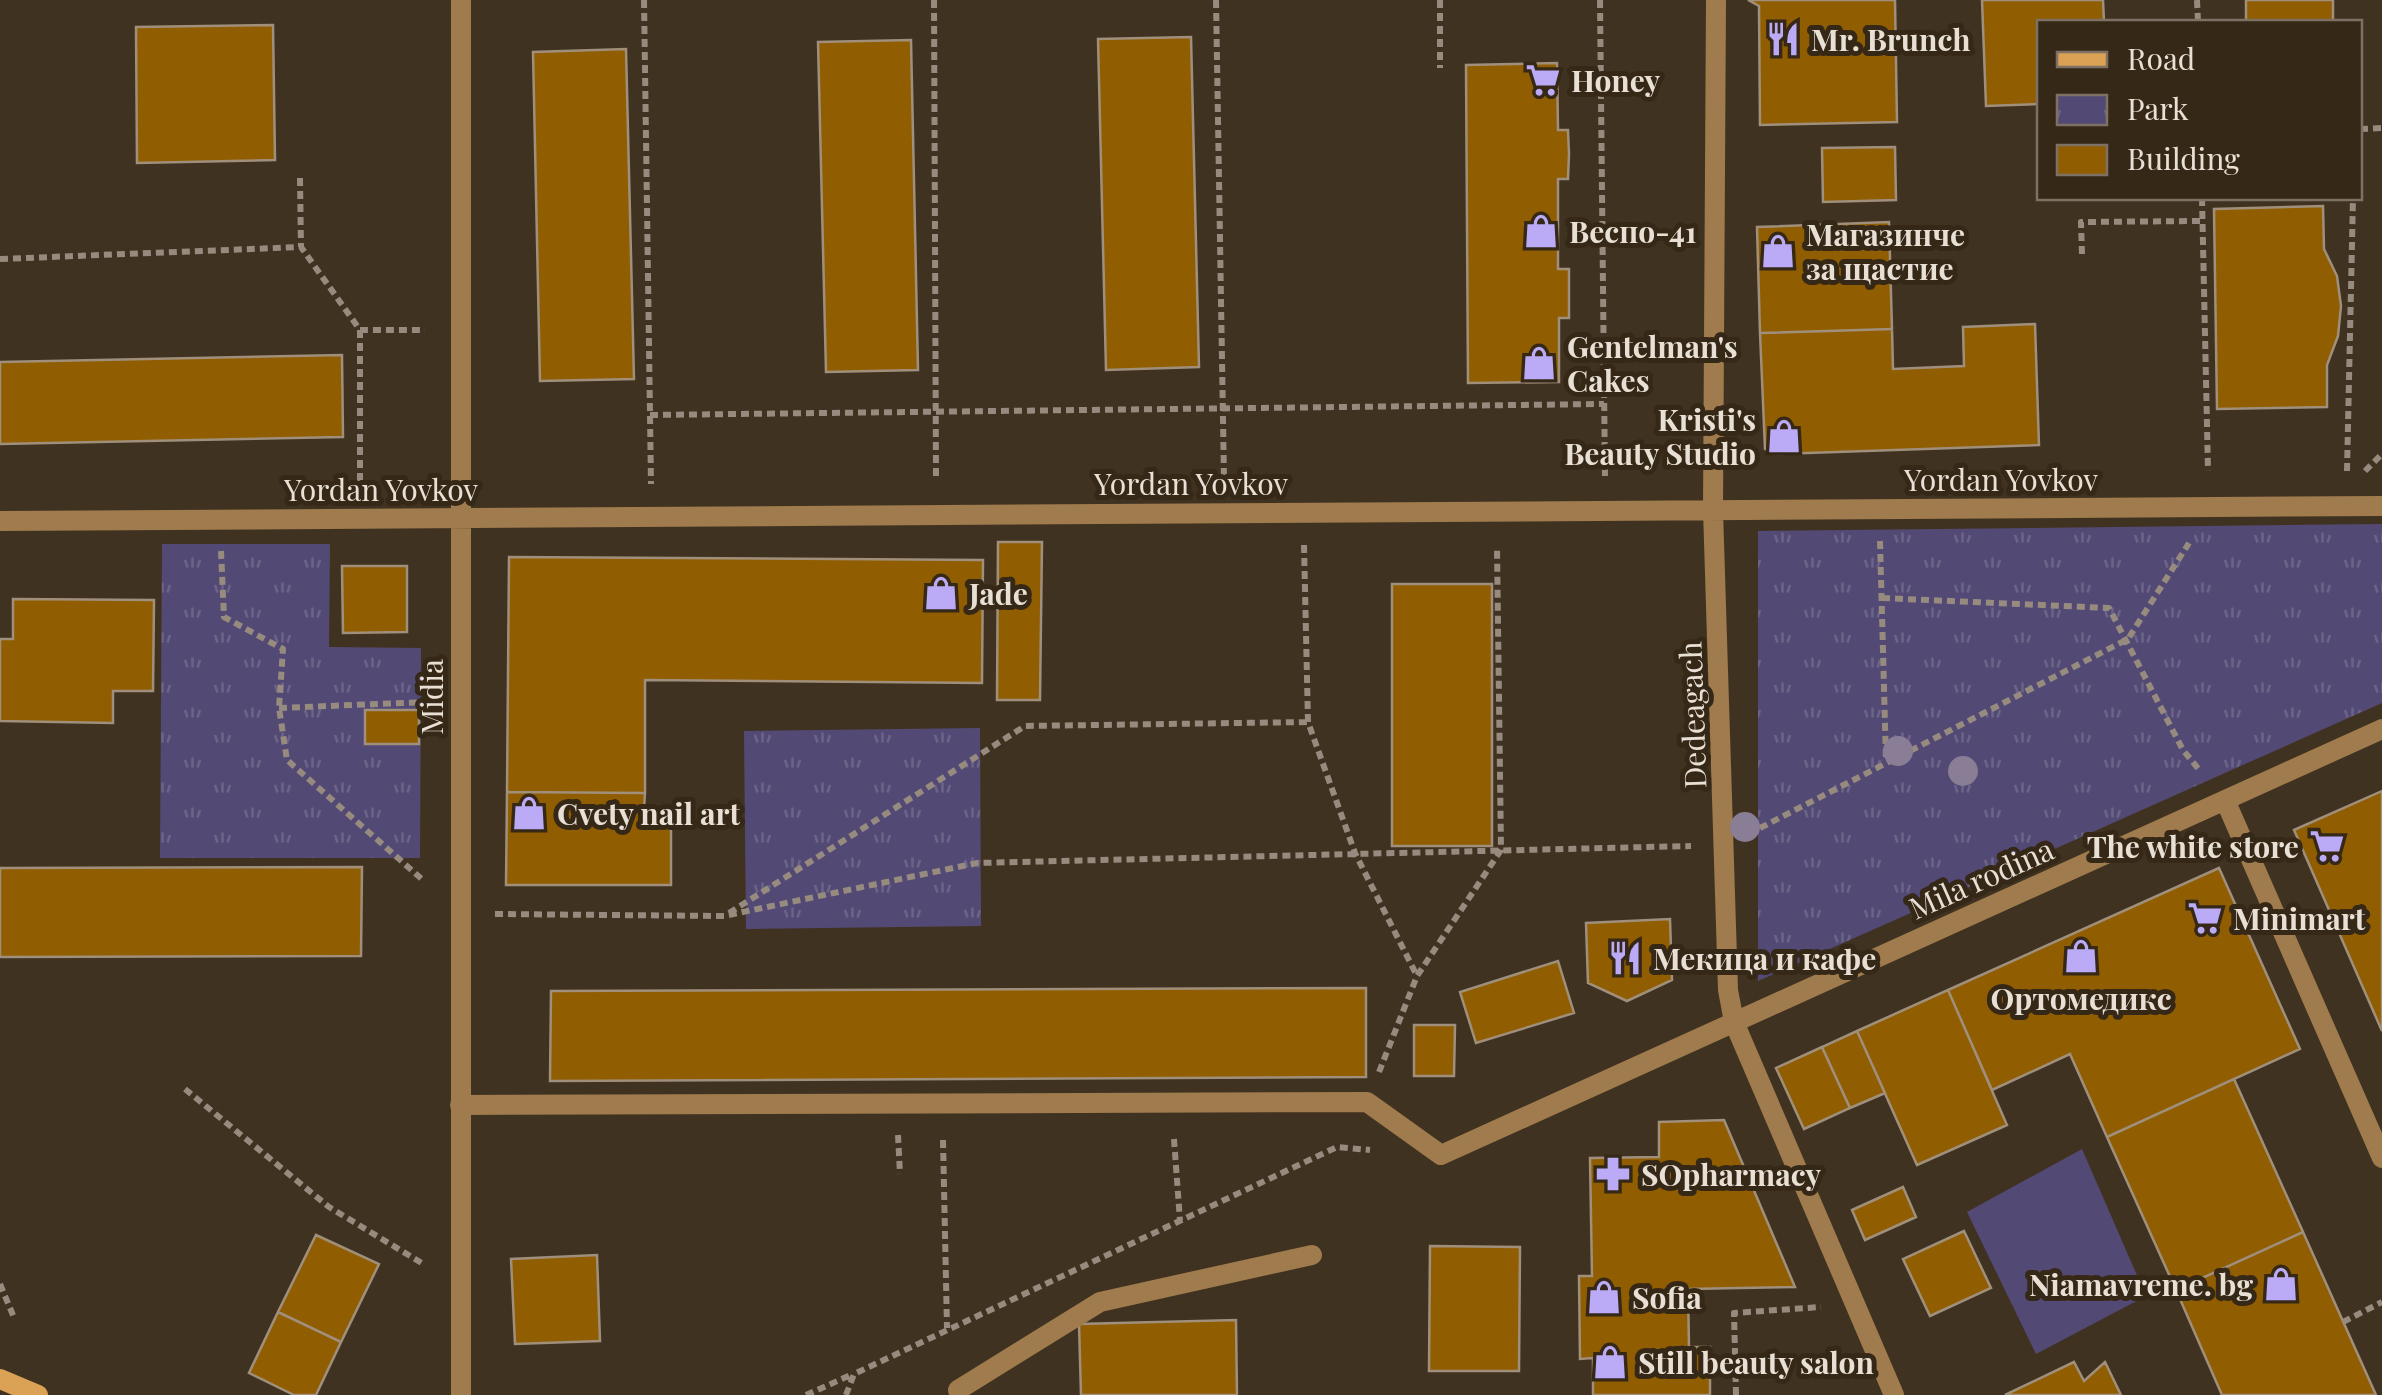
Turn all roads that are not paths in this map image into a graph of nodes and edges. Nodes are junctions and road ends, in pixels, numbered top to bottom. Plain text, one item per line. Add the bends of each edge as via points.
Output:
1 (461, 0) edge
2 (1716, 0) edge
3 (2382, 506) edge
4 (1714, 510) junction
5 (461, 519) junction
6 (0, 521) edge
7 (2382, 728) edge
8 (2225, 800) junction
9 (1734, 1022) junction
10 (460, 1106) junction
11 (2382, 1158) edge
12 (1312, 1255) dead end
13 (0, 1379) edge
14 (955, 1393) edge
15 (38, 1395) edge
16 (461, 1395) edge
17 (1894, 1395) edge

1 - 5 street, Midia
2 - 4 street, Dedeagach
3 - 4 street, Yordan Yovkov
4 - 5 street, Yordan Yovkov
4 - 9 street, Dedeagach
5 - 6 street, Yordan Yovkov
5 - 10 street, Midia
7 - 8 street, Mila rodina
8 - 9 street, Mila rodina
8 - 11 street
9 - 10 street, Mila rodina via 1441,1155 1367,1102
9 - 17 street, Dedeagach
10 - 16 street, Midia
12 - 14 street via 1100,1302
13 - 15 main road

